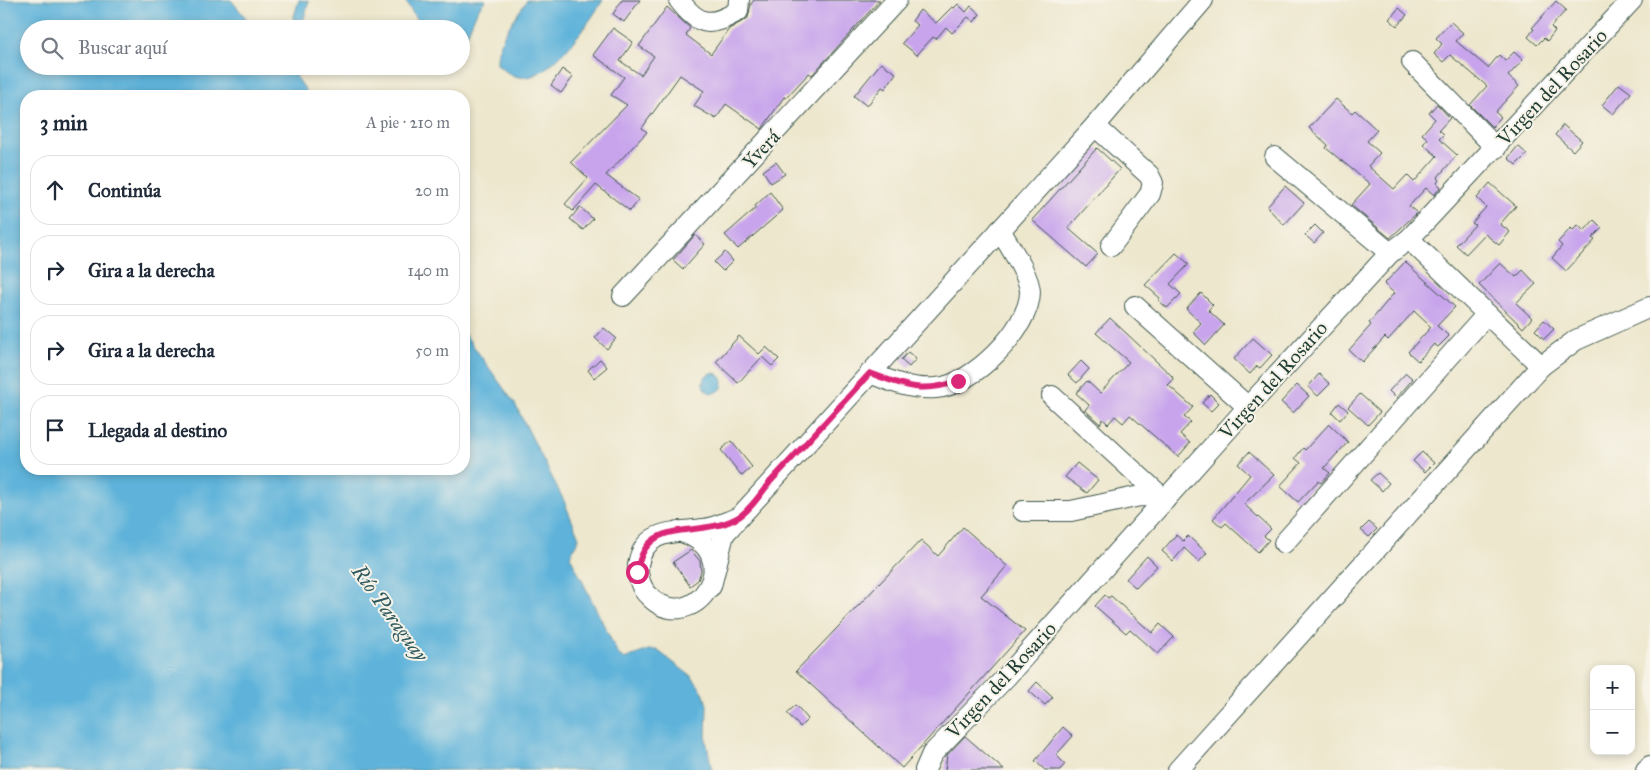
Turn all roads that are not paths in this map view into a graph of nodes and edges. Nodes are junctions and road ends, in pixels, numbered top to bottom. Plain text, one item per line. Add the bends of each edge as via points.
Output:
1 (678, 0) edge
2 (739, 0) edge
3 (897, 0) edge
4 (1203, 0) edge
5 (1632, 0) edge
6 (1412, 62) dead end
7 (1095, 126) junction
8 (1496, 148) junction
9 (1275, 157) dead end
10 (1000, 230) junction
11 (1409, 238) junction
12 (1111, 246) dead end
13 (1390, 253) junction
14 (623, 296) dead end
15 (1135, 306) dead end
16 (1650, 307) edge
17 (1487, 314) junction
18 (1541, 366) junction
19 (870, 373) junction
20 (1052, 396) dead end
21 (1248, 407) junction
22 (1164, 498) junction
23 (1023, 511) dead end
24 (738, 518) junction
25 (678, 532) junction
26 (1284, 543) dead end
27 (711, 586) junction
28 (1650, 766) edge
29 (925, 770) edge
30 (1178, 770) edge
31 (1646, 770) edge

1 - 2 street via 704,22 713,23 738,11
3 - 14 street, Yverá
4 - 7 street
5 - 8 street, Virgen del Rosario
6 - 8 street
7 - 10 street
7 - 12 street via 1149,175 1153,183 1150,194
8 - 11 street, Virgen del Rosario
9 - 13 street
10 - 19 street
10 - 19 street via 1026,277 1030,291 1026,309 1012,338 964,377 939,388 900,385
11 - 13 street, Virgen del Rosario
11 - 17 street
13 - 21 street, Virgen del Rosario
15 - 21 street
16 - 18 street via 1576,340
17 - 18 street
17 - 26 street
18 - 30 street
19 - 24 street
20 - 22 street
21 - 22 street, Virgen del Rosario
22 - 23 street via 1140,496 1071,511
22 - 29 street, Virgen del Rosario via 1007,676 932,754
24 - 25 street via 706,529
24 - 27 street via 724,534
25 - 27 street via 693,535 707,547 714,567
25 - 27 street via 661,534 651,540 640,556 637,572 644,591 654,602 674,608 693,604
28 - 31 street

